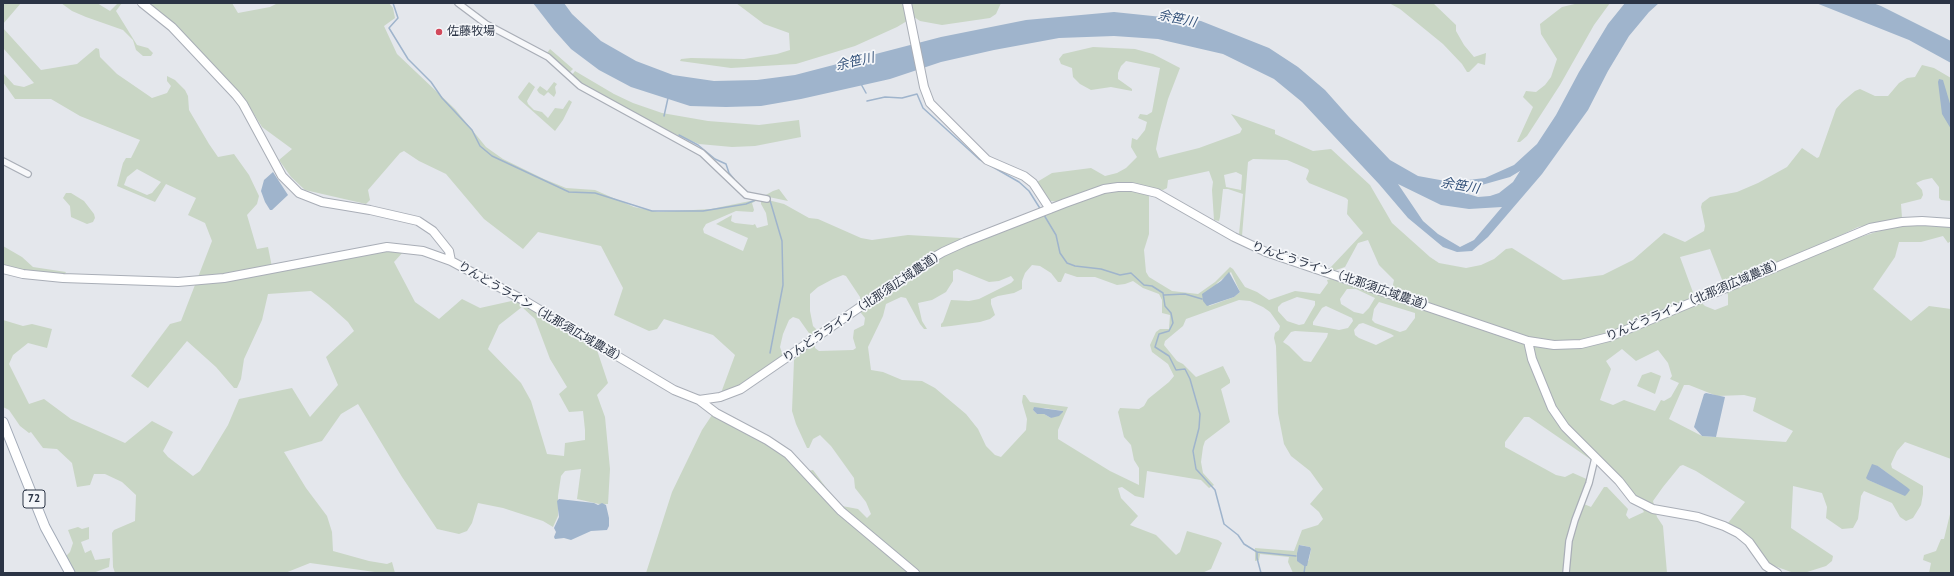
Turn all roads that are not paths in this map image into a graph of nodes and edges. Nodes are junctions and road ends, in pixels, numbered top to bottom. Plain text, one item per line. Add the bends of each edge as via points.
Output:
1 (142, 3) edge
2 (458, 3) edge
3 (907, 3) edge
4 (3, 161) edge
5 (28, 174) dead end
6 (767, 199) dead end
7 (1050, 209) junction
8 (1951, 223) edge
9 (451, 261) junction
10 (3, 269) edge
11 (1528, 341) junction
12 (699, 400) junction
13 (3, 422) edge
14 (1595, 458) junction
15 (70, 573) edge
16 (915, 573) edge
17 (1566, 573) edge
18 (1777, 573) edge

1 - 9 street via 172,28 243,104 282,176 299,192 322,202 418,221 433,231 450,251
2 - 6 street via 486,24 548,57 580,86 702,153 746,195
3 - 7 street via 924,87 930,103 987,160 1024,176 1033,183
4 - 5 street
7 - 11 street, りんどうライン（北那須広域農道） via 1104,189 1132,187 1157,192 1234,237 1266,252
7 - 12 street, りんどうライン（北那須広域農道） via 942,252 741,389 720,398
8 - 11 street, りんどうライン（北那須広域農道） via 1902,222 1870,228 1609,338 1569,345
9 - 10 street, りんどうライン（北那須広域農道） via 422,251 387,247 224,278 178,282 63,278
9 - 12 street, りんどうライン（北那須広域農道） via 525,301 674,390
11 - 14 street via 1532,359 1552,408 1565,427
12 - 16 street via 716,413 788,454 846,516
13 - 15 main road, 72 via 45,527
14 - 17 street via 1569,542
14 - 18 street via 1637,502 1653,509 1705,519 1738,533 1749,542 1766,566

